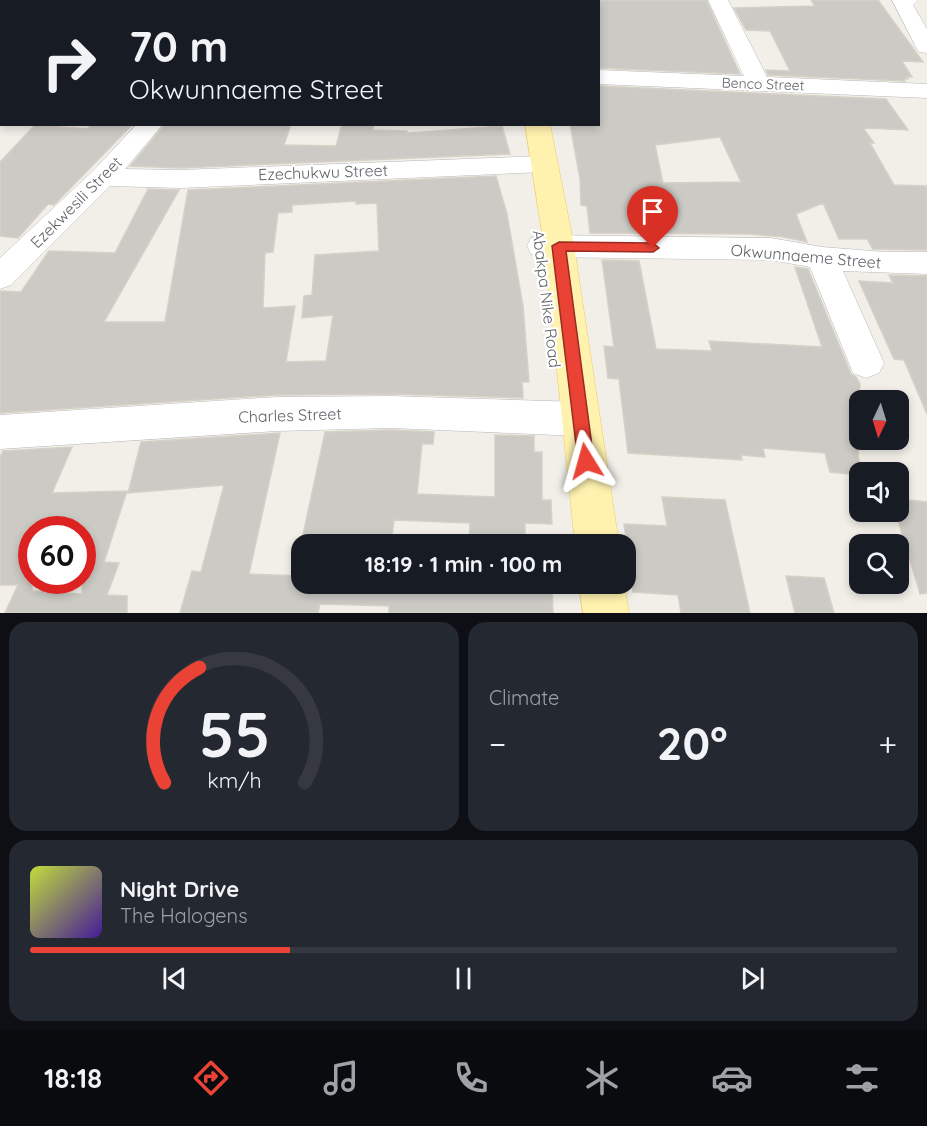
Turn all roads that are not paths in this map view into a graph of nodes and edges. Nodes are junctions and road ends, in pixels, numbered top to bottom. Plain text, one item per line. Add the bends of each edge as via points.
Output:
1 (718, 0) edge
2 (908, 0) edge
3 (917, 0) edge
4 (927, 1) edge
5 (927, 47) edge
6 (600, 77) edge
7 (759, 84) junction
8 (927, 91) edge
9 (149, 126) edge
10 (525, 126) edge
11 (537, 126) edge
12 (536, 164) junction
13 (103, 177) junction
14 (550, 246) junction
15 (822, 258) junction
16 (927, 263) edge
17 (0, 277) edge
18 (866, 363) dead end
19 (571, 419) junction
20 (0, 432) edge
21 (577, 534) edge
22 (595, 534) edge
23 (584, 594) edge
24 (604, 594) edge
25 (586, 613) edge
26 (606, 613) edge

1 - 7 street
2 - 5 street via 901,1
3 - 4 street
6 - 7 street, Benco Street
7 - 8 street, Benco Street
9 - 13 street, Ezekwesili Street
10 - 12 main road, Abakpa Nike Road
11 - 12 main road, Abakpa Nike Road
12 - 13 street, Ezechukwu Street via 180,179
12 - 14 main road, Abakpa Nike Road
13 - 17 street, Ezekwesili Street
14 - 15 street, Okwunnaeme Street via 771,249
14 - 19 main road, Abakpa Nike Road
15 - 16 street, Okwunnaeme Street
15 - 18 street
19 - 20 street, Charles Street via 392,412 289,414
19 - 21 main road, Abakpa Nike Road
19 - 22 main road, Abakpa Nike Road
23 - 25 main road
24 - 26 main road

